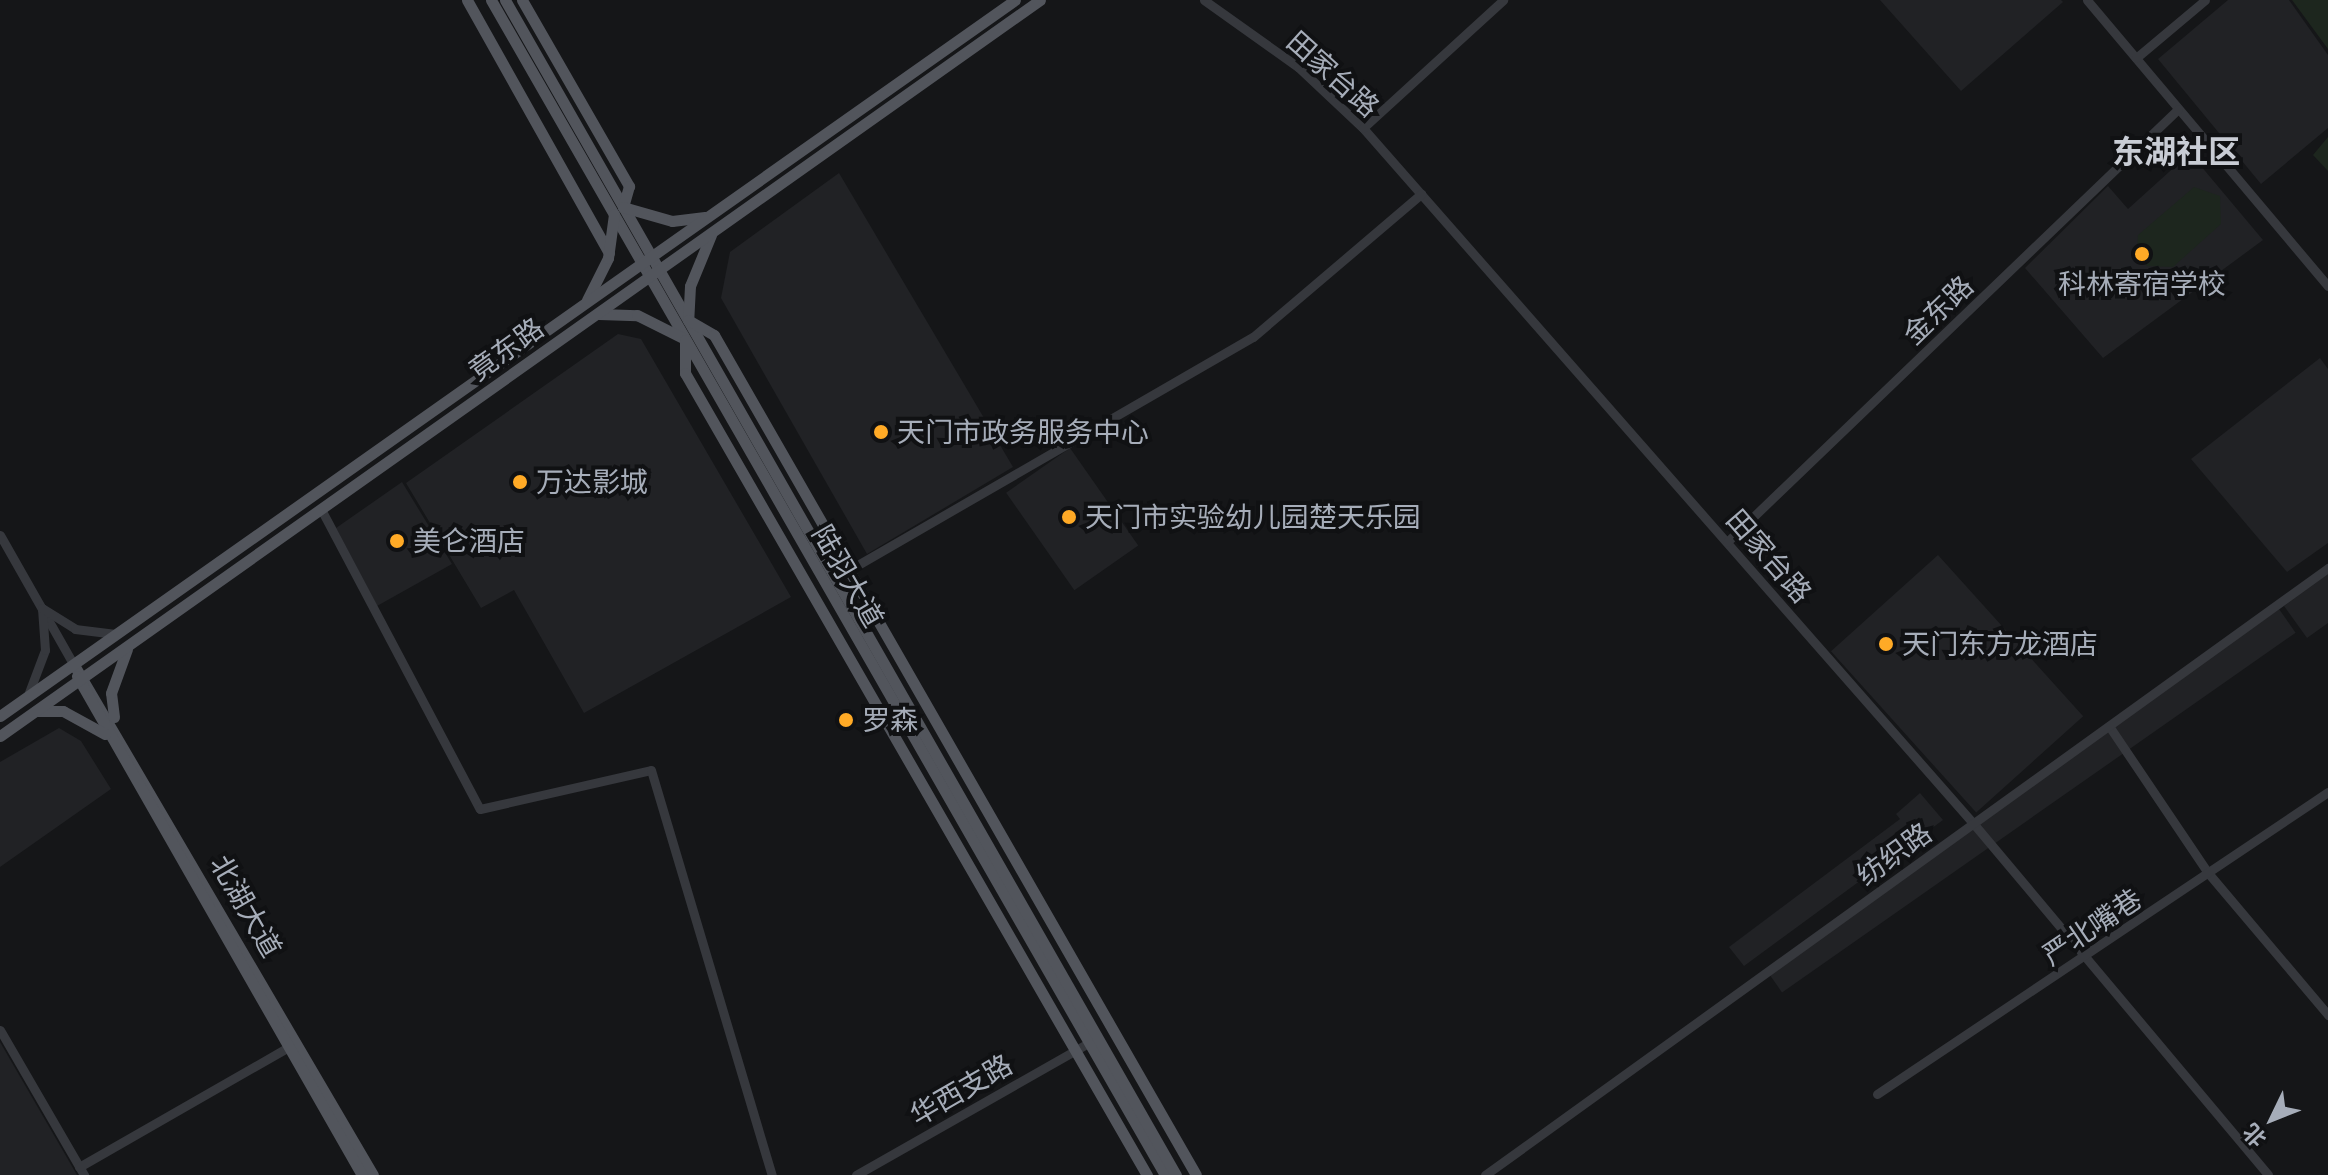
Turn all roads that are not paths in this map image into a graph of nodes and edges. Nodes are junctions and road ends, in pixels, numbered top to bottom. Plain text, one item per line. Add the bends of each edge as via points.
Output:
1 (467, 0) edge
2 (491, 0) edge
3 (505, 0) edge
4 (522, 0) edge
5 (1015, 0) edge
6 (1040, 0) edge
7 (1204, 0) edge
8 (1503, 0) edge
9 (2087, 0) edge
10 (2205, 0) edge
11 (2136, 58) junction
12 (2178, 109) junction
13 (1363, 128) junction
14 (1421, 194) junction
15 (619, 210) junction
16 (713, 214) junction
17 (720, 226) junction
18 (609, 253) junction
19 (648, 260) junction
20 (655, 273) junction
21 (2328, 286) edge
22 (585, 304) junction
23 (594, 315) junction
24 (688, 320) junction
25 (685, 339) junction
26 (322, 511) junction
27 (0, 535) edge
28 (1727, 542) junction
29 (2328, 568) edge
30 (849, 570) junction
31 (42, 608) junction
32 (120, 634) junction
33 (128, 647) junction
34 (74, 665) junction
35 (82, 679) junction
36 (27, 697) junction
37 (36, 711) junction
38 (0, 716) edge
39 (2109, 726) junction
40 (0, 736) edge
41 (117, 739) junction
42 (2328, 792) edge
43 (1973, 823) junction
44 (2209, 874) junction
45 (2083, 960) junction
46 (2328, 1015) edge
47 (0, 1030) edge
48 (1088, 1043) junction
49 (292, 1045) junction
50 (1075, 1050) junction
51 (1877, 1094) dead end
52 (82, 1171) edge
53 (362, 1175) edge
54 (373, 1175) edge
55 (772, 1175) edge
56 (856, 1175) edge
57 (1147, 1175) edge
58 (1165, 1175) edge
59 (1176, 1175) edge
60 (1196, 1175) edge
61 (1485, 1175) edge
62 (2268, 1175) edge

1 - 18 main road
2 - 15 main road, 陆羽大道
3 - 15 main road, 陆羽大道
4 - 15 main road via 629,186
5 - 16 main road, 竟东路
6 - 17 main road, 竟东路
7 - 13 street, 田家台路 via 1309,75
8 - 13 street
9 - 11 street
10 - 11 street
11 - 12 street
12 - 21 street
12 - 28 street, 金东路
13 - 14 street, 田家台路
14 - 28 street, 田家台路
14 - 30 street via 1253,337
15 - 16 main road via 672,221
15 - 18 main road
15 - 19 main road, 陆羽大道
16 - 19 main road, 竟东路
17 - 20 main road, 竟东路
17 - 24 main road via 698,259
18 - 22 main road
19 - 20 main road, 陆羽大道
19 - 22 main road, 竟东路
20 - 23 main road, 竟东路
20 - 24 main road, 陆羽大道
20 - 25 main road, 陆羽大道
22 - 32 main road, 竟东路
23 - 25 main road via 637,315
23 - 26 main road, 竟东路
24 - 30 main road via 714,335
24 - 59 main road, 陆羽大道
25 - 48 main road, 陆羽大道
25 - 50 main road via 685,373
26 - 33 main road, 竟东路
26 - 55 street via 480,809 651,770
27 - 31 street, 北湖大道
28 - 43 street, 田家台路
29 - 39 street, 纺织路
30 - 60 main road
31 - 32 street via 75,629
31 - 34 street, 北湖大道
31 - 36 street via 45,650
32 - 34 main road, 竟东路
33 - 35 main road, 竟东路
33 - 41 main road via 111,693
34 - 35 main road, 北湖大道
34 - 36 main road, 竟东路
35 - 37 main road, 竟东路
35 - 41 main road, 北湖大道
36 - 38 main road, 竟东路
37 - 40 main road, 竟东路
37 - 41 main road via 83,718
39 - 43 street, 纺织路
39 - 44 street
41 - 49 main road, 北湖大道
42 - 44 street, 严北嘴巷
43 - 45 street, 田家台路
43 - 61 street, 纺织路
44 - 45 street, 严北嘴巷
44 - 46 street
45 - 51 street, 严北嘴巷
45 - 62 street, 田家台路
47 - 52 street
48 - 50 street, 华西支路
48 - 58 main road, 陆羽大道
49 - 52 street
49 - 53 main road, 北湖大道
49 - 54 main road, 北湖大道
50 - 56 street, 华西支路
50 - 57 main road

